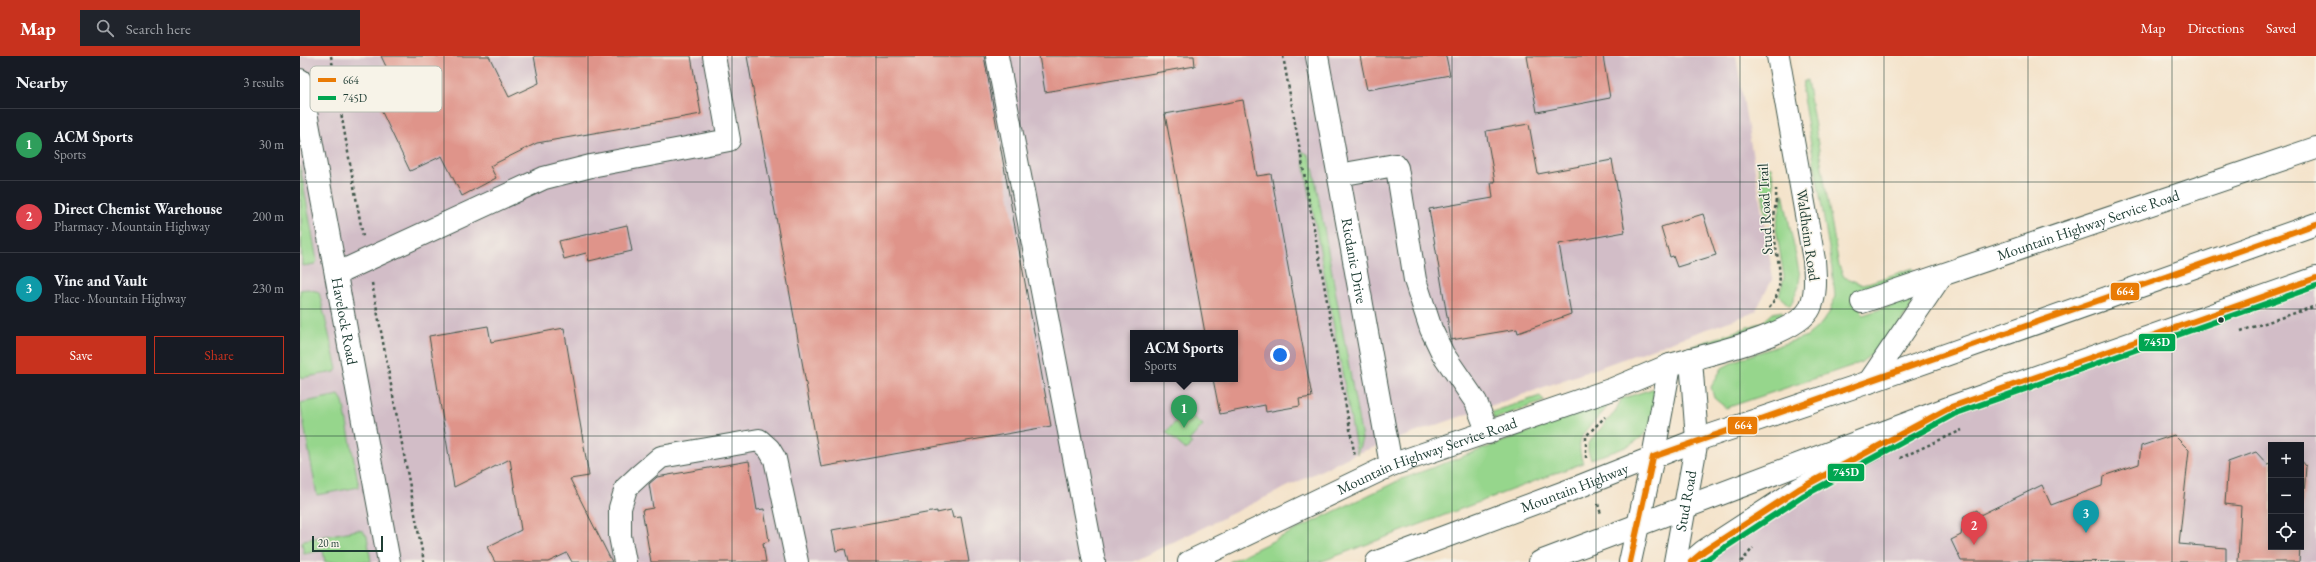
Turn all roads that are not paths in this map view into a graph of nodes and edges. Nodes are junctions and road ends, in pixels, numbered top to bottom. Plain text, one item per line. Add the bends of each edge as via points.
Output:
1 (714, 56) edge
2 (997, 56) edge
3 (1317, 56) edge
4 (1778, 56) edge
5 (300, 80) edge
6 (2316, 148) edge
7 (1339, 175) junction
8 (2316, 224) edge
9 (336, 274) junction
10 (1941, 276) junction
11 (2316, 278) edge
12 (1862, 302) dead end
13 (1691, 359) junction
14 (1670, 365) junction
15 (1869, 382) junction
16 (1951, 407) junction
17 (1488, 433) junction
18 (1696, 440) junction
19 (1653, 457) junction
20 (1391, 465) junction
21 (1686, 505) junction
22 (1638, 524) junction
23 (796, 556) edge
24 (389, 562) edge
25 (625, 562) edge
26 (1094, 562) edge
27 (1190, 562) edge
28 (1377, 562) edge
29 (1540, 562) edge
30 (1630, 562) edge
31 (1675, 562) edge
32 (1690, 562) edge

1 - 9 street via 729,140 591,166 544,178
2 - 26 street
3 - 7 street, Ricdanic Drive
4 - 13 street, Waldheim Road via 1814,260 1816,285 1810,309 1791,325 1763,339
5 - 9 street, Havelock Road
6 - 10 street, Mountain Highway Service Road
7 - 17 street via 1395,165 1397,168 1415,280 1430,329 1443,354 1476,402
7 - 20 street, Ricdanic Drive
8 - 15 street, Mountain Highway
9 - 24 street, Havelock Road
10 - 12 street, Mountain Highway Service Road
10 - 15 street
11 - 16 street
13 - 14 street, Waldheim Road
13 - 18 street
14 - 17 street, Mountain Highway Service Road via 1596,395
14 - 19 street
15 - 18 street, Mountain Highway
16 - 21 street
16 - 32 street via 1799,489
17 - 20 street, Mountain Highway Service Road
18 - 19 street, Mountain Highway
18 - 21 street, Stud Road
19 - 22 street
19 - 28 street, Mountain Highway
20 - 27 street, Mountain Highway Service Road
21 - 22 street
21 - 31 street, Stud Road
22 - 29 street
22 - 30 street
23 - 25 street via 775,459 759,440 661,456 640,475 626,488 620,508 620,536

